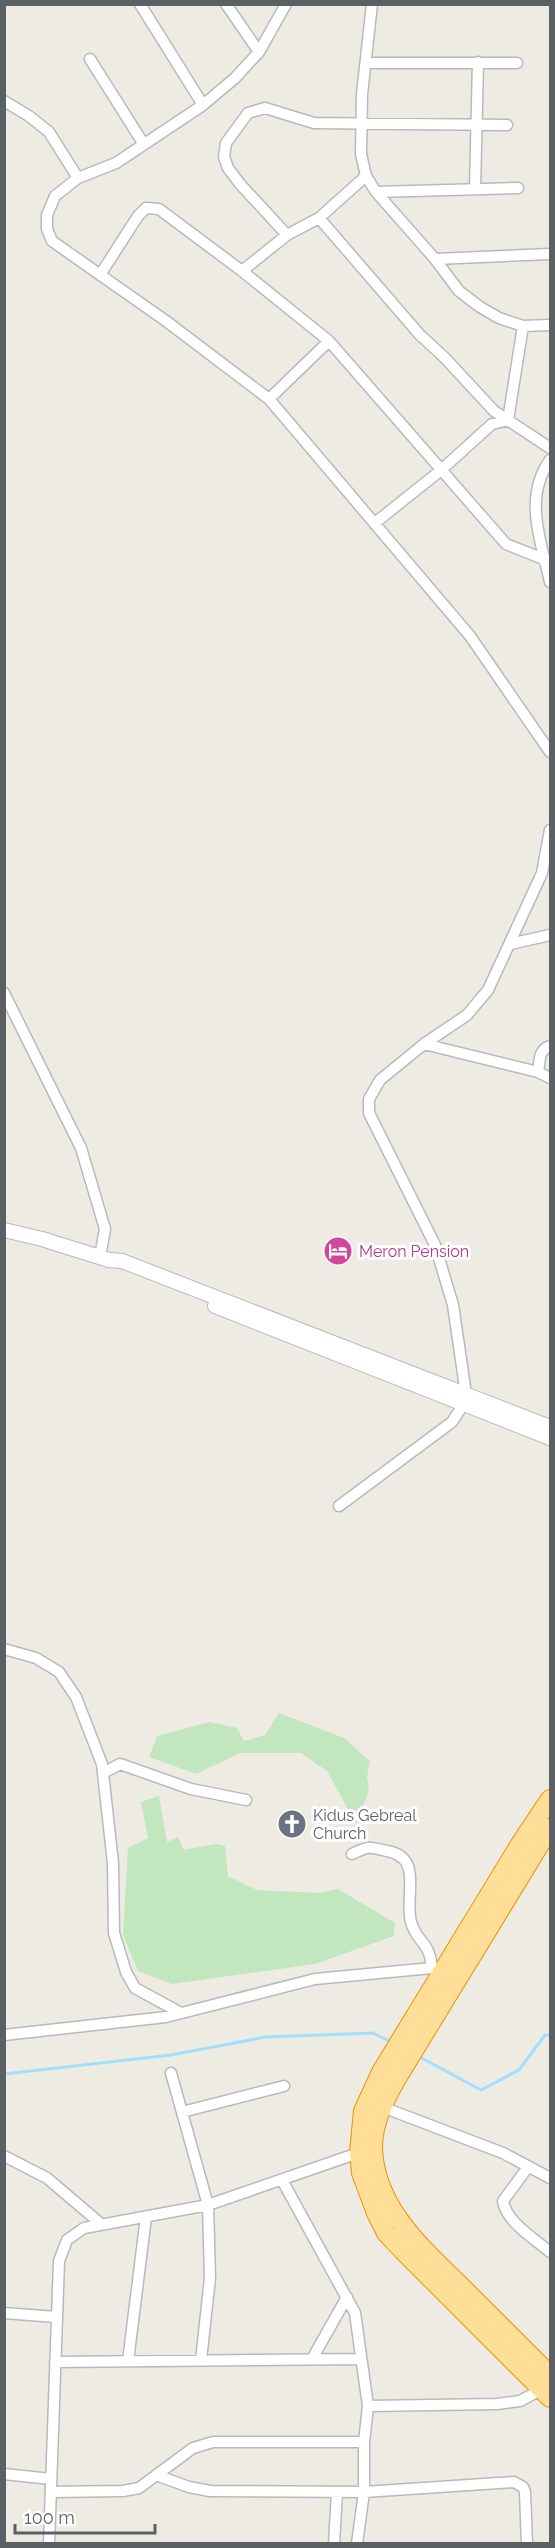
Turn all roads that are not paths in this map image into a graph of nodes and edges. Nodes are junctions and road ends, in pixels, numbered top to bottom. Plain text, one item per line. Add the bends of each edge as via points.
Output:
1 (140, 4) edge
2 (226, 4) edge
3 (286, 4) edge
4 (372, 4) edge
5 (259, 52) junction
6 (90, 59) dead end
7 (478, 62) junction
8 (367, 63) junction
9 (517, 63) dead end
10 (4, 101) edge
11 (203, 105) junction
12 (363, 125) junction
13 (475, 125) junction
14 (507, 125) dead end
15 (143, 143) junction
16 (366, 176) junction
17 (78, 178) junction
18 (518, 188) dead end
19 (475, 189) junction
20 (376, 192) junction
21 (319, 218) junction
22 (287, 235) junction
23 (549, 254) dead end
24 (435, 259) junction
25 (242, 271) junction
26 (100, 275) junction
27 (550, 324) edge
28 (523, 326) junction
29 (329, 341) junction
30 (269, 399) junction
31 (508, 420) junction
32 (550, 448) edge
33 (550, 460) edge
34 (440, 471) junction
35 (376, 522) junction
36 (546, 560) junction
37 (550, 582) edge
38 (550, 752) edge
39 (550, 830) edge
40 (550, 935) edge
41 (510, 944) junction
42 (4, 993) edge
43 (424, 1044) junction
44 (550, 1046) edge
45 (538, 1072) junction
46 (550, 1078) edge
47 (4, 1230) edge
48 (105, 1258) junction
49 (464, 1400) junction
50 (550, 1427) edge
51 (550, 1438) edge
52 (339, 1506) dead end
53 (4, 1649) edge
54 (103, 1773) junction
55 (550, 1799) edge
56 (246, 1800) dead end
57 (550, 1828) edge
58 (352, 1854) dead end
59 (443, 1975) junction
60 (181, 2013) junction
61 (4, 2035) edge
62 (171, 2073) dead end
63 (284, 2086) dead end
64 (375, 2103) junction
65 (182, 2112) junction
66 (366, 2150) junction
67 (4, 2156) edge
68 (528, 2168) junction
69 (550, 2178) edge
70 (282, 2180) junction
71 (208, 2205) junction
72 (146, 2217) junction
73 (101, 2224) junction
74 (550, 2252) edge
75 (347, 2297) junction
76 (4, 2313) edge
77 (56, 2317) junction
78 (312, 2359) junction
79 (361, 2359) junction
80 (201, 2360) junction
81 (128, 2361) junction
82 (55, 2362) junction
83 (548, 2386) edge
84 (368, 2406) junction
85 (364, 2442) junction
86 (4, 2474) edge
87 (156, 2475) junction
88 (51, 2479) junction
89 (51, 2492) junction
90 (337, 2492) junction
91 (364, 2492) junction
92 (49, 2544) edge
93 (334, 2544) edge
94 (357, 2544) edge
95 (527, 2544) edge

1 - 11 street
2 - 5 street
3 - 5 street
4 - 8 street
5 - 11 street
6 - 15 street
7 - 8 street
7 - 9 street
7 - 13 street
8 - 12 street
10 - 17 street via 49,132
11 - 15 street
12 - 13 street
12 - 16 street via 361,154
12 - 22 street via 314,123 265,108 248,113 237,127 226,144 224,157 228,168
13 - 14 street
13 - 19 street
15 - 17 street via 116,163
16 - 20 street
16 - 21 street
17 - 26 street via 55,196 47,215 47,229 52,242
18 - 19 street
19 - 20 street
20 - 24 street
21 - 22 street
21 - 31 street via 420,335 494,411
22 - 25 street
23 - 24 street
24 - 28 street via 459,291 480,308
25 - 26 street via 152,207 138,216
25 - 29 street
26 - 30 street
27 - 28 street
28 - 31 street
29 - 30 street
29 - 34 street
30 - 35 street
31 - 32 street
31 - 34 street via 492,424
33 - 36 street via 536,489 534,510
34 - 35 street
34 - 36 street via 506,544
35 - 38 street via 470,636
36 - 37 street
39 - 41 street via 542,873
40 - 41 street
41 - 43 street via 488,990 467,1015
42 - 48 street via 81,1148 105,1229
43 - 45 street
43 - 49 street via 380,1080 369,1099 369,1113 435,1245 453,1305
44 - 45 street via 540,1054
45 - 46 street
47 - 48 street
48 - 49 street via 122,1261
49 - 50 street
49 - 51 street
49 - 52 street via 452,1422
53 - 54 street via 36,1658 59,1672 76,1698
54 - 56 street via 120,1764 191,1789
54 - 60 street via 113,1863 114,1933 126,1972 135,1988
55 - 59 highway
57 - 59 highway
58 - 59 street via 369,1846 404,1857 409,1868 411,1922
59 - 60 street via 315,1979
59 - 64 highway
60 - 61 street
62 - 65 street
63 - 65 street
64 - 66 highway via 376,2120
64 - 68 street via 503,2152
65 - 71 street
66 - 70 street
66 - 83 highway via 388,2203 408,2233
67 - 73 street via 47,2178
68 - 69 street
68 - 74 street via 503,2201 504,2208
70 - 71 street
70 - 75 street
71 - 72 street
71 - 80 street via 210,2278
72 - 73 street
72 - 81 street
73 - 77 street via 74,2233 62,2250
75 - 78 street
75 - 79 street via 355,2313
76 - 77 street
77 - 82 street
78 - 79 street
78 - 80 street
79 - 84 street
80 - 81 street
81 - 82 street
82 - 88 street
83 - 84 street via 520,2401 497,2404
84 - 85 street
85 - 87 street via 213,2442 193,2448
85 - 91 street
86 - 88 street
87 - 89 street via 139,2488 123,2491
87 - 90 street via 210,2491
88 - 89 street
89 - 92 street
90 - 91 street
90 - 93 street
91 - 94 street
91 - 95 street via 514,2482 525,2492

